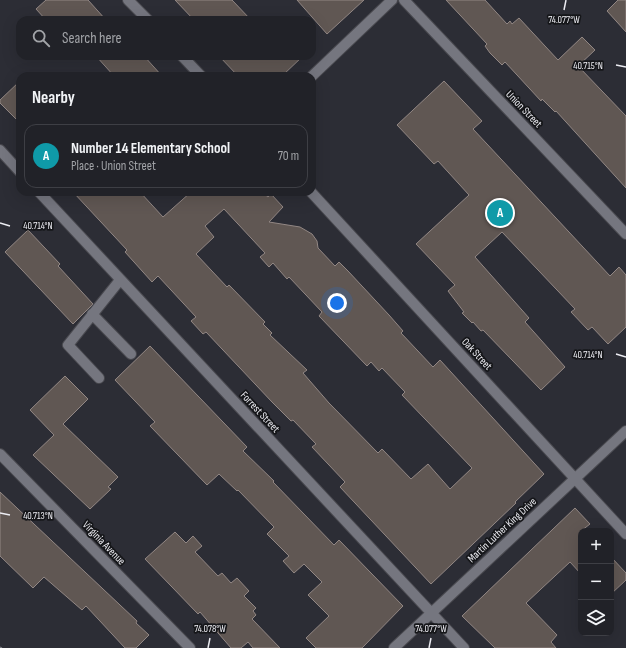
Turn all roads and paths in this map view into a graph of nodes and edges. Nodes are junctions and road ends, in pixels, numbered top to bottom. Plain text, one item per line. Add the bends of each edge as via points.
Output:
1 (128, 0) edge
2 (392, 0) edge
3 (404, 0) edge
4 (144, 16) edge
5 (186, 60) edge
6 (197, 72) edge
7 (316, 72) edge
8 (0, 150) edge
9 (16, 168) edge
10 (43, 196) edge
11 (315, 196) edge
12 (626, 234) edge
13 (120, 280) junction
14 (92, 314) junction
15 (131, 354) dead end
16 (99, 378) dead end
17 (626, 431) edge
18 (0, 454) edge
19 (576, 478) junction
20 (626, 534) edge
21 (431, 613) junction
22 (190, 648) edge
23 (394, 648) edge
24 (464, 648) edge

1 - 4 street
2 - 7 street
3 - 12 street, Union Street
5 - 6 street
8 - 9 street
10 - 13 street, Forrest Street
11 - 19 street, Oak Street
13 - 14 street
13 - 21 street, Forrest Street
14 - 15 street
14 - 16 street via 68,345
17 - 19 street, Martin Luther King Drive
18 - 22 street, Virginia Avenue
19 - 20 street, Oak Street
19 - 21 street, Martin Luther King Drive
21 - 23 street, Martin Luther King Drive
21 - 24 street, Forrest Street

